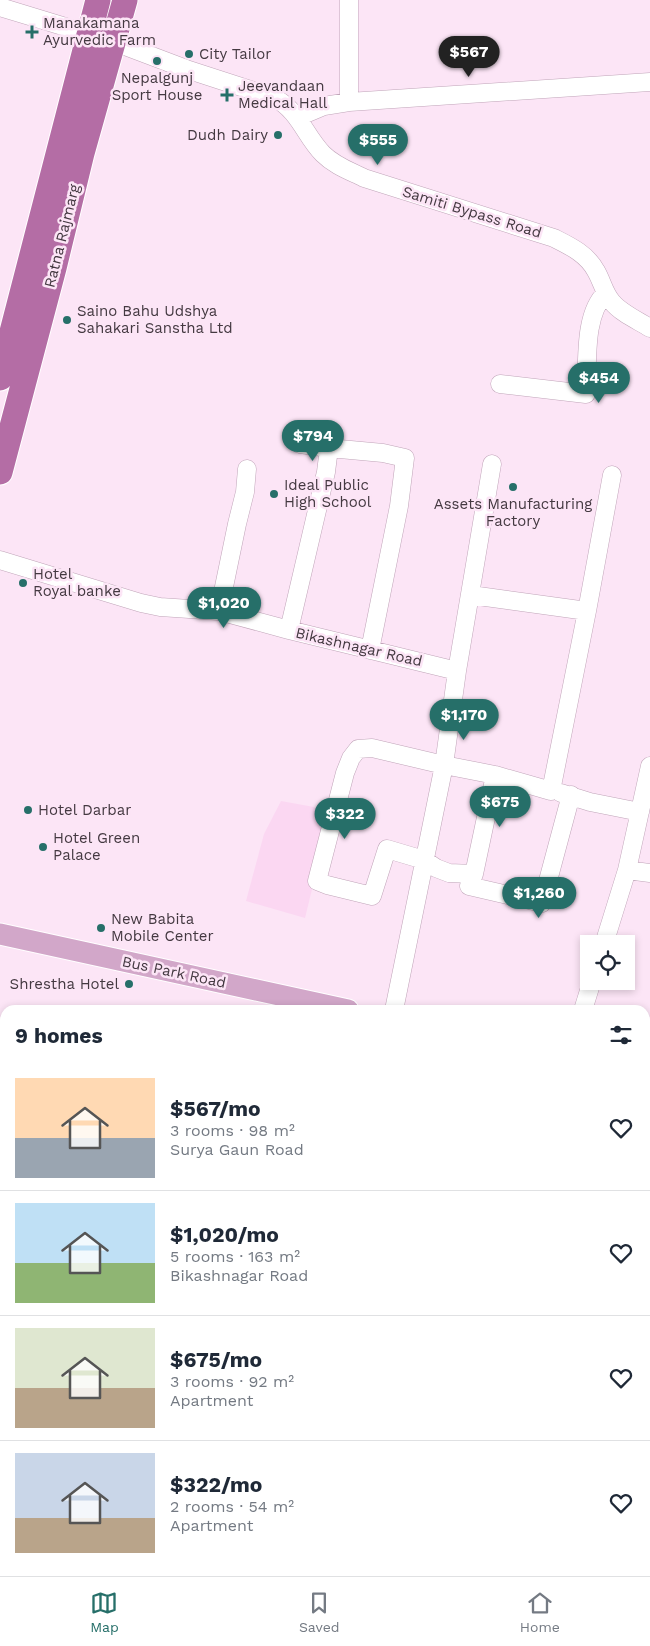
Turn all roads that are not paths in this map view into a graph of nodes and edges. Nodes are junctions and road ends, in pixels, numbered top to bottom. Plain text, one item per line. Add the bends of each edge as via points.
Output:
1 (98, 0) edge
2 (124, 0) edge
3 (349, 0) edge
4 (0, 7) edge
5 (89, 34) junction
6 (112, 41) junction
7 (650, 82) edge
8 (349, 102) junction
9 (298, 117) junction
10 (606, 293) junction
11 (650, 328) edge
12 (0, 378) edge
13 (500, 384) dead end
14 (300, 444) dead end
15 (329, 448) junction
16 (492, 464) dead end
17 (247, 470) dead end
18 (0, 472) edge
19 (612, 475) dead end
20 (0, 560) edge
21 (471, 595) junction
22 (219, 611) junction
23 (587, 611) junction
24 (289, 630) junction
25 (370, 650) junction
26 (457, 670) junction
27 (444, 765) junction
28 (650, 766) edge
29 (495, 775) junction
30 (551, 791) junction
31 (571, 795) junction
32 (640, 812) junction
33 (424, 860) junction
34 (628, 870) junction
35 (650, 873) edge
36 (474, 874) junction
37 (0, 934) edge
38 (607, 935) edge
39 (589, 990) edge
40 (313, 1005) edge
41 (395, 1005) edge
42 (585, 1005) edge

1 - 5 highway, Ratna Rajmarg
2 - 6 highway, Ratna Rajmarg
3 - 8 street
4 - 5 street, Samiti Bypass Road
5 - 6 street, Samiti Bypass Road
5 - 12 highway, Ratna Rajmarg
6 - 9 street, Samiti Bypass Road via 275,98
6 - 18 highway, Ratna Rajmarg
7 - 8 street
8 - 9 street via 324,106
9 - 10 street, Samiti Bypass Road via 313,142 337,166 364,178 554,238 587,259
10 - 11 street, Samiti Bypass Road via 617,307
10 - 13 street via 599,299 590,321 586,394
14 - 15 street
15 - 24 street
15 - 25 street via 405,458 399,506
16 - 21 street
17 - 22 street
19 - 23 street
20 - 22 street, Bikashnagar Road via 141,603
21 - 23 street
21 - 26 street
22 - 24 street, Bikashnagar Road
23 - 30 street
24 - 25 street, Bikashnagar Road
25 - 26 street, Bikashnagar Road
26 - 27 street
27 - 29 street
27 - 33 street
27 - 33 street via 372,748 358,749 345,772 317,880 372,896 387,849
28 - 32 street
29 - 30 street
29 - 36 street
30 - 31 street
31 - 32 street
31 - 36 street via 542,903 469,886
32 - 34 street
33 - 36 street via 449,873
33 - 41 street
34 - 35 street
34 - 38 street
37 - 40 main road, Bus Park Road
39 - 42 street

